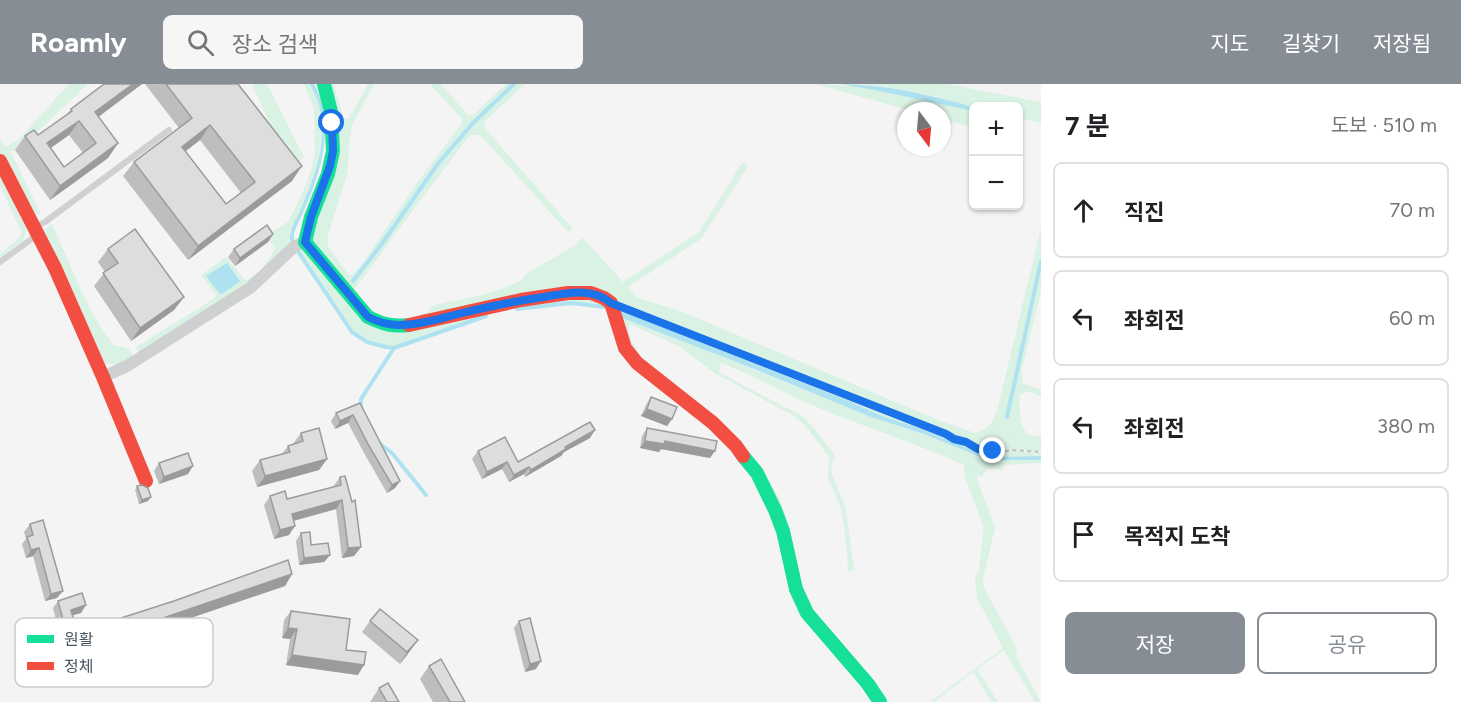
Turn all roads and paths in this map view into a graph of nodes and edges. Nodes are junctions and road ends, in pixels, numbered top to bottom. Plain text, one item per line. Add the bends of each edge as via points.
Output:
1 (324, 84) edge
2 (169, 130) dead end
3 (0, 161) edge
4 (36, 231) junction
5 (305, 242) junction
6 (0, 262) edge
7 (611, 303) junction
8 (103, 377) junction
9 (1041, 452) edge
10 (146, 481) dead end
11 (880, 702) edge

1 - 5 street via 331,112 333,151
2 - 4 lane
3 - 4 street
4 - 6 lane
4 - 8 street
5 - 7 street via 368,317 382,324 421,323 568,293 591,293
5 - 8 street via 295,246 250,288 128,366
7 - 9 path via 978,449
7 - 11 street via 625,348 713,423 757,473 783,531 796,589 807,613
8 - 10 street

